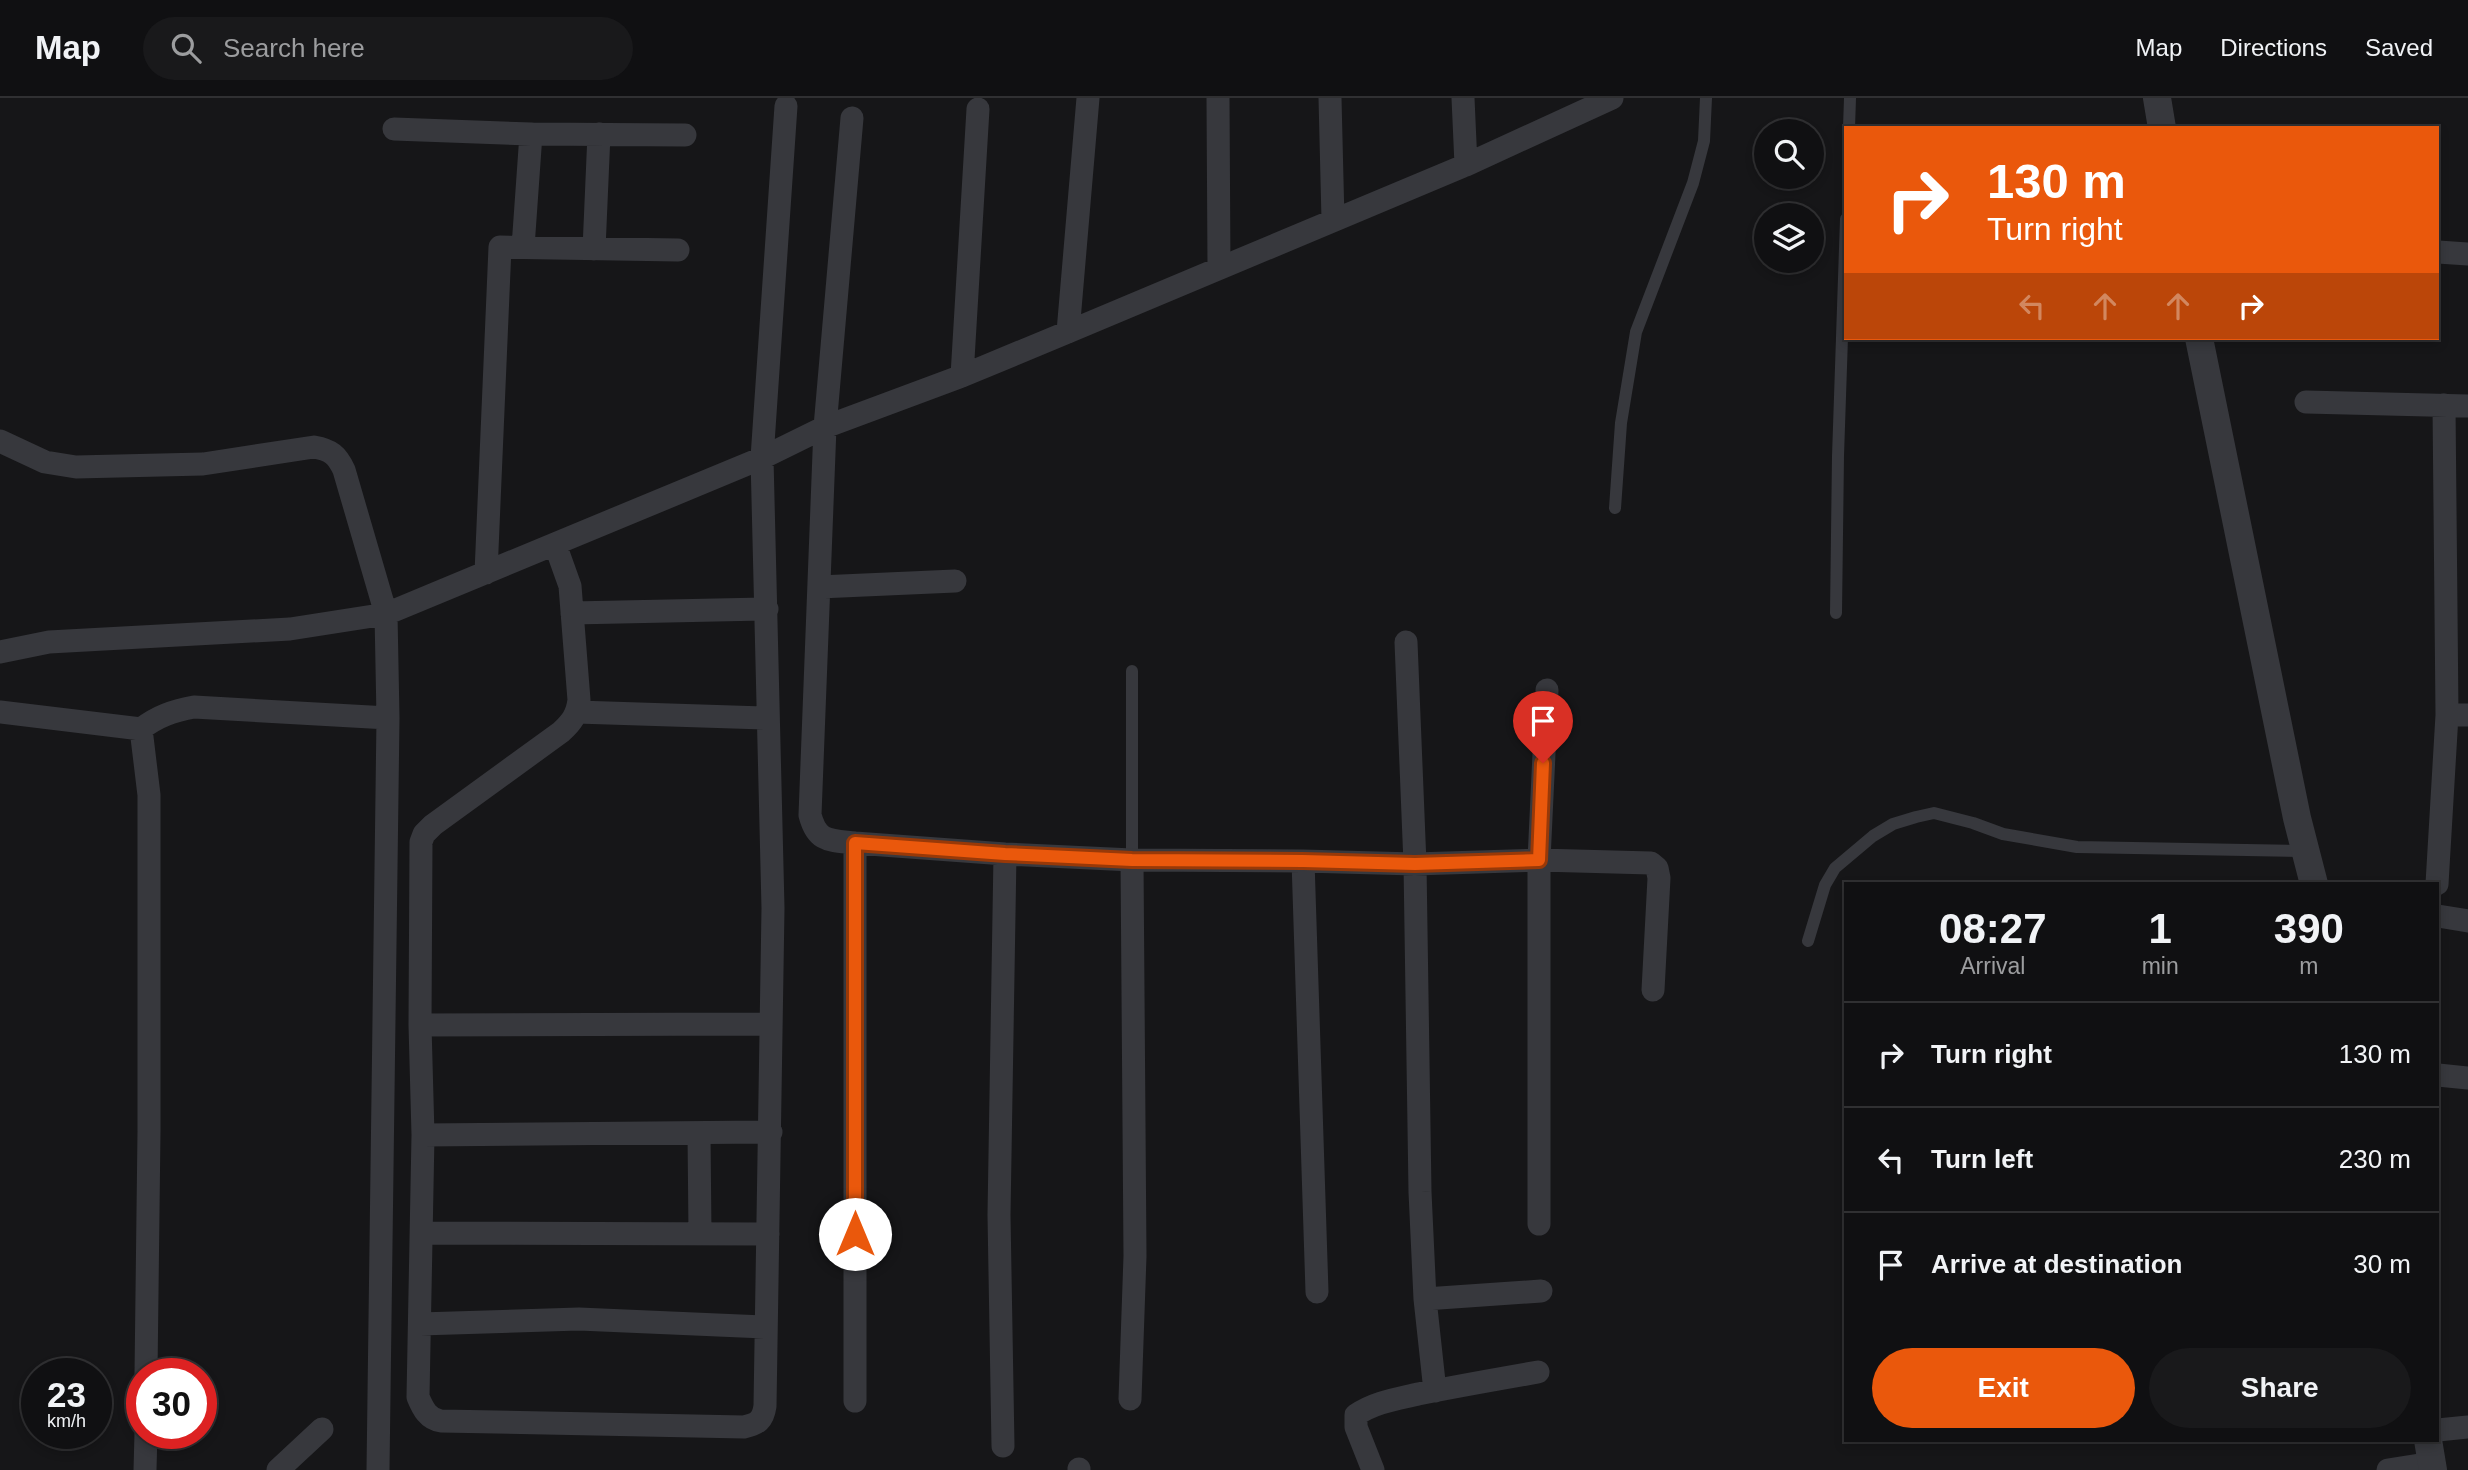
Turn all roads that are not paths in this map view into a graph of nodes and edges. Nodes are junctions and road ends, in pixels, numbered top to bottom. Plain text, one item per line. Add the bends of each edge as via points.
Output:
1 (1088, 98) edge
2 (1219, 98) edge
3 (1330, 98) edge
4 (1463, 98) edge
5 (1612, 98) edge
6 (1706, 98) edge
7 (1850, 98) edge
8 (2157, 98) edge
9 (786, 106) dead end
10 (978, 110) dead end
11 (852, 118) dead end
12 (1849, 126) edge
13 (2162, 126) edge
14 (394, 129) dead end
15 (531, 134) junction
16 (599, 134) junction
17 (685, 135) dead end
18 (1466, 164) junction
19 (1333, 220) junction
20 (523, 247) junction
21 (594, 249) junction
22 (678, 250) dead end
23 (2439, 252) edge
24 (2468, 254) edge
25 (1219, 268) junction
26 (1844, 278) edge
27 (1068, 332) junction
28 (2199, 340) edge
29 (962, 376) junction
30 (2306, 401) dead end
31 (2444, 405) junction
32 (2468, 406) edge
33 (825, 427) junction
34 (0, 441) edge
35 (762, 458) junction
36 (1615, 508) dead end
37 (2457, 543) edge
38 (555, 544) junction
39 (486, 573) junction
40 (956, 581) dead end
41 (819, 587) junction
42 (767, 608) junction
43 (572, 612) junction
44 (1836, 613) dead end
45 (386, 614) junction
46 (1406, 642) dead end
47 (0, 652) edge
48 (1132, 671) dead end
49 (1547, 690) dead end
50 (0, 712) edge
51 (577, 712) junction
52 (2457, 715) edge
53 (388, 718) junction
54 (767, 718) junction
55 (141, 729) junction
56 (855, 843) junction
57 (2305, 850) junction
58 (1005, 854) junction
59 (1132, 860) junction
60 (1539, 860) junction
61 (1303, 861) junction
62 (1415, 864) junction
63 (2313, 882) edge
64 (2437, 882) edge
65 (2439, 916) edge
66 (2468, 922) edge
67 (1808, 941) dead end
68 (1653, 990) dead end
69 (771, 1024) junction
70 (420, 1025) junction
71 (2439, 1075) edge
72 (2468, 1078) edge
73 (771, 1132) junction
74 (699, 1133) junction
75 (423, 1135) junction
76 (1539, 1224) dead end
77 (422, 1233) junction
78 (700, 1234) junction
79 (768, 1234) junction
80 (1541, 1291) dead end
81 (1317, 1292) dead end
82 (1425, 1299) junction
83 (420, 1324) junction
84 (766, 1327) junction
85 (146, 1358) edge
86 (1538, 1372) dead end
87 (1435, 1391) junction
88 (1130, 1399) dead end
89 (855, 1401) dead end
90 (2468, 1427) edge
91 (322, 1429) dead end
92 (2439, 1430) edge
93 (1003, 1446) dead end
94 (146, 1449) edge
95 (2431, 1458) edge
96 (145, 1470) edge
97 (278, 1470) edge
98 (378, 1470) edge
99 (1373, 1470) edge
100 (2388, 1470) edge

1 - 27 street
2 - 25 street
3 - 19 street
4 - 18 street
5 - 18 street
6 - 36 lane via 1704,141 1693,183 1636,332 1621,423
7 - 12 lane
8 - 13 street
9 - 35 street
10 - 29 street
11 - 33 street
14 - 15 street
15 - 16 street
15 - 20 street
16 - 17 street
16 - 21 street
18 - 19 street
19 - 25 street
20 - 21 street
20 - 39 street via 500,247
21 - 22 street
23 - 24 street
25 - 27 street
26 - 44 lane
27 - 29 street
28 - 57 street
29 - 33 street
30 - 31 street
31 - 32 street
31 - 37 street
33 - 35 street
33 - 41 street
34 - 45 street via 46,462 76,467 202,464 314,447 327,449 344,470
35 - 38 street
35 - 42 street
37 - 52 street
38 - 39 street
38 - 43 street via 570,586
39 - 45 street
40 - 41 street
41 - 56 street via 810,815 821,836
42 - 43 street
42 - 54 street
43 - 51 street
45 - 47 street via 290,629 49,642
45 - 53 street
46 - 62 street
48 - 59 lane
49 - 60 street
50 - 55 street
51 - 54 street
51 - 70 street via 561,732 424,834 420,854
52 - 64 street
53 - 55 street via 194,707 172,711
53 - 98 street
54 - 69 street via 773,908
55 - 85 street via 149,795
56 - 58 street
56 - 89 street
57 - 63 street
57 - 67 lane via 2077,847 2003,834 1934,814 1916,817 1873,836 1835,868
58 - 59 street
58 - 93 street via 999,1214
59 - 61 street
59 - 88 street via 1135,1256
60 - 62 street
60 - 68 street via 1641,862 1657,868
60 - 76 street
61 - 62 street
61 - 81 street
62 - 82 street
65 - 66 street
69 - 70 street
69 - 73 street
70 - 75 street
71 - 72 street
73 - 74 street
73 - 79 street
74 - 75 street
74 - 78 street
75 - 77 street
77 - 78 street
77 - 83 street
78 - 79 street
79 - 84 street
80 - 82 street
82 - 87 street
83 - 84 street via 579,1319
83 - 84 street via 418,1396 434,1420 744,1427 763,1417
86 - 87 street
87 - 99 street via 1378,1403 1356,1415 1356,1427
90 - 92 street
91 - 97 street
94 - 96 street
95 - 100 street

